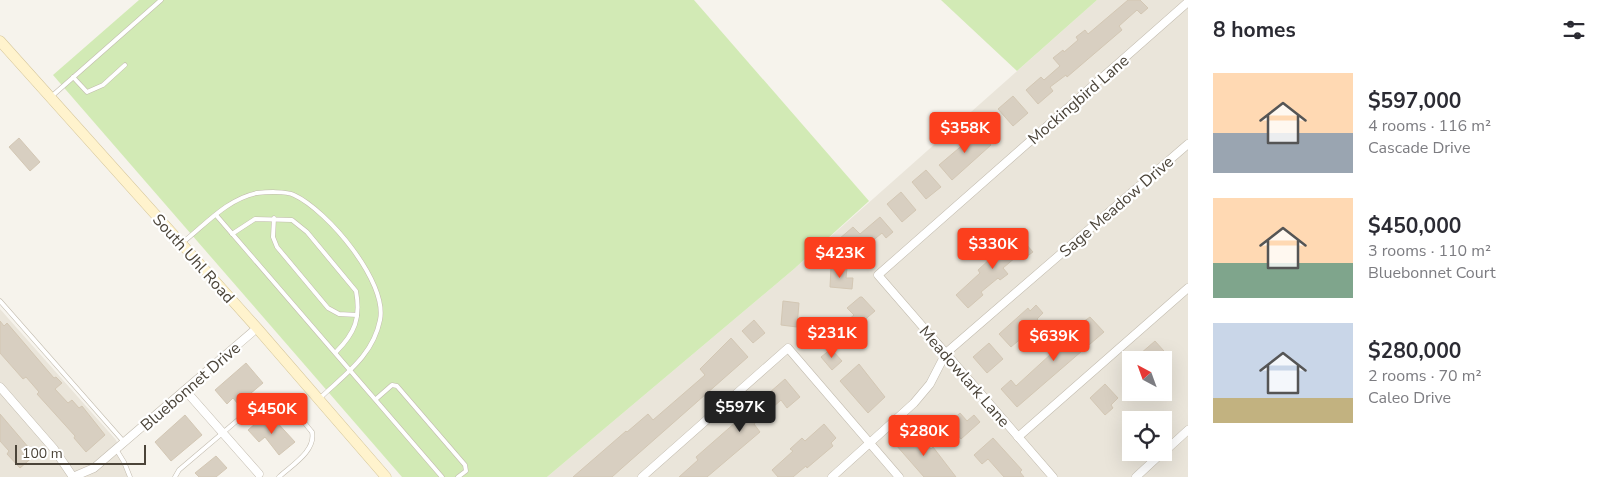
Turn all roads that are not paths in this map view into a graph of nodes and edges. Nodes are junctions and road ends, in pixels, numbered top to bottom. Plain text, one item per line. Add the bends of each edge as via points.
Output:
1 (161, 0) edge
2 (1188, 2) edge
3 (0, 41) edge
4 (125, 64) dead end
5 (73, 77) junction
6 (50, 97) junction
7 (1188, 144) edge
8 (216, 215) junction
9 (274, 218) junction
10 (232, 234) junction
11 (180, 245) junction
12 (878, 275) joint
13 (1188, 288) edge
14 (0, 301) edge
15 (357, 315) junction
16 (257, 328) junction
17 (336, 352) junction
18 (946, 354) junction
19 (351, 369) junction
20 (0, 387) edge
21 (185, 390) junction
22 (319, 399) junction
23 (376, 399) junction
24 (1188, 430) edge
25 (223, 433) junction
26 (1018, 437) junction
27 (124, 442) junction
28 (870, 443) junction
29 (1172, 444) edge
30 (116, 449) junction
31 (1153, 461) edge
32 (261, 476) edge
33 (73, 477) edge
34 (130, 477) edge
35 (175, 477) edge
36 (279, 477) edge
37 (386, 477) edge
38 (442, 477) edge
39 (458, 477) edge
40 (642, 477) edge
41 (832, 477) edge
42 (899, 477) edge
43 (1053, 477) edge
44 (1136, 477) edge

1 - 5 lane
2 - 12 street, Mockingbird Lane
3 - 6 main road, South Uhl Road
4 - 5 lane via 103,85 87,92
5 - 6 lane
6 - 11 main road, South Uhl Road
7 - 18 street, Sage Meadow Drive
8 - 10 lane
8 - 11 lane
8 - 19 lane via 236,199 258,193 292,194 315,207 366,266 376,285 381,319 368,353
9 - 10 lane via 255,219
9 - 15 lane via 292,220 307,232 338,268 356,291
9 - 15 lane via 273,237 277,247 328,308 339,314
10 - 17 lane
11 - 16 main road, South Uhl Road
12 - 18 street, Meadowlark Lane
13 - 26 street
14 - 27 lane
15 - 17 lane via 356,328
16 - 21 street, Bluebonnet Drive
16 - 22 main road, South Uhl Road
17 - 19 lane
18 - 26 street, Meadowlark Lane
18 - 28 street, Sage Meadow Drive via 930,384 914,404
19 - 22 lane
19 - 23 lane
20 - 33 street via 54,449
21 - 25 street
21 - 27 street, Bluebonnet Drive
22 - 37 main road, South Uhl Road
23 - 38 lane
23 - 39 lane via 392,385 397,386 465,465 466,471
24 - 29 street
25 - 32 street
25 - 35 lane
25 - 36 lane via 266,398 283,400 312,432 313,438 310,448
26 - 43 street, Meadowlark Lane
27 - 30 street, Bluebonnet Drive
28 - 40 street via 788,348
28 - 41 street, Sage Meadow Drive
28 - 42 street
30 - 33 street, Bluebonnet Drive via 94,468
30 - 34 lane
31 - 44 street

